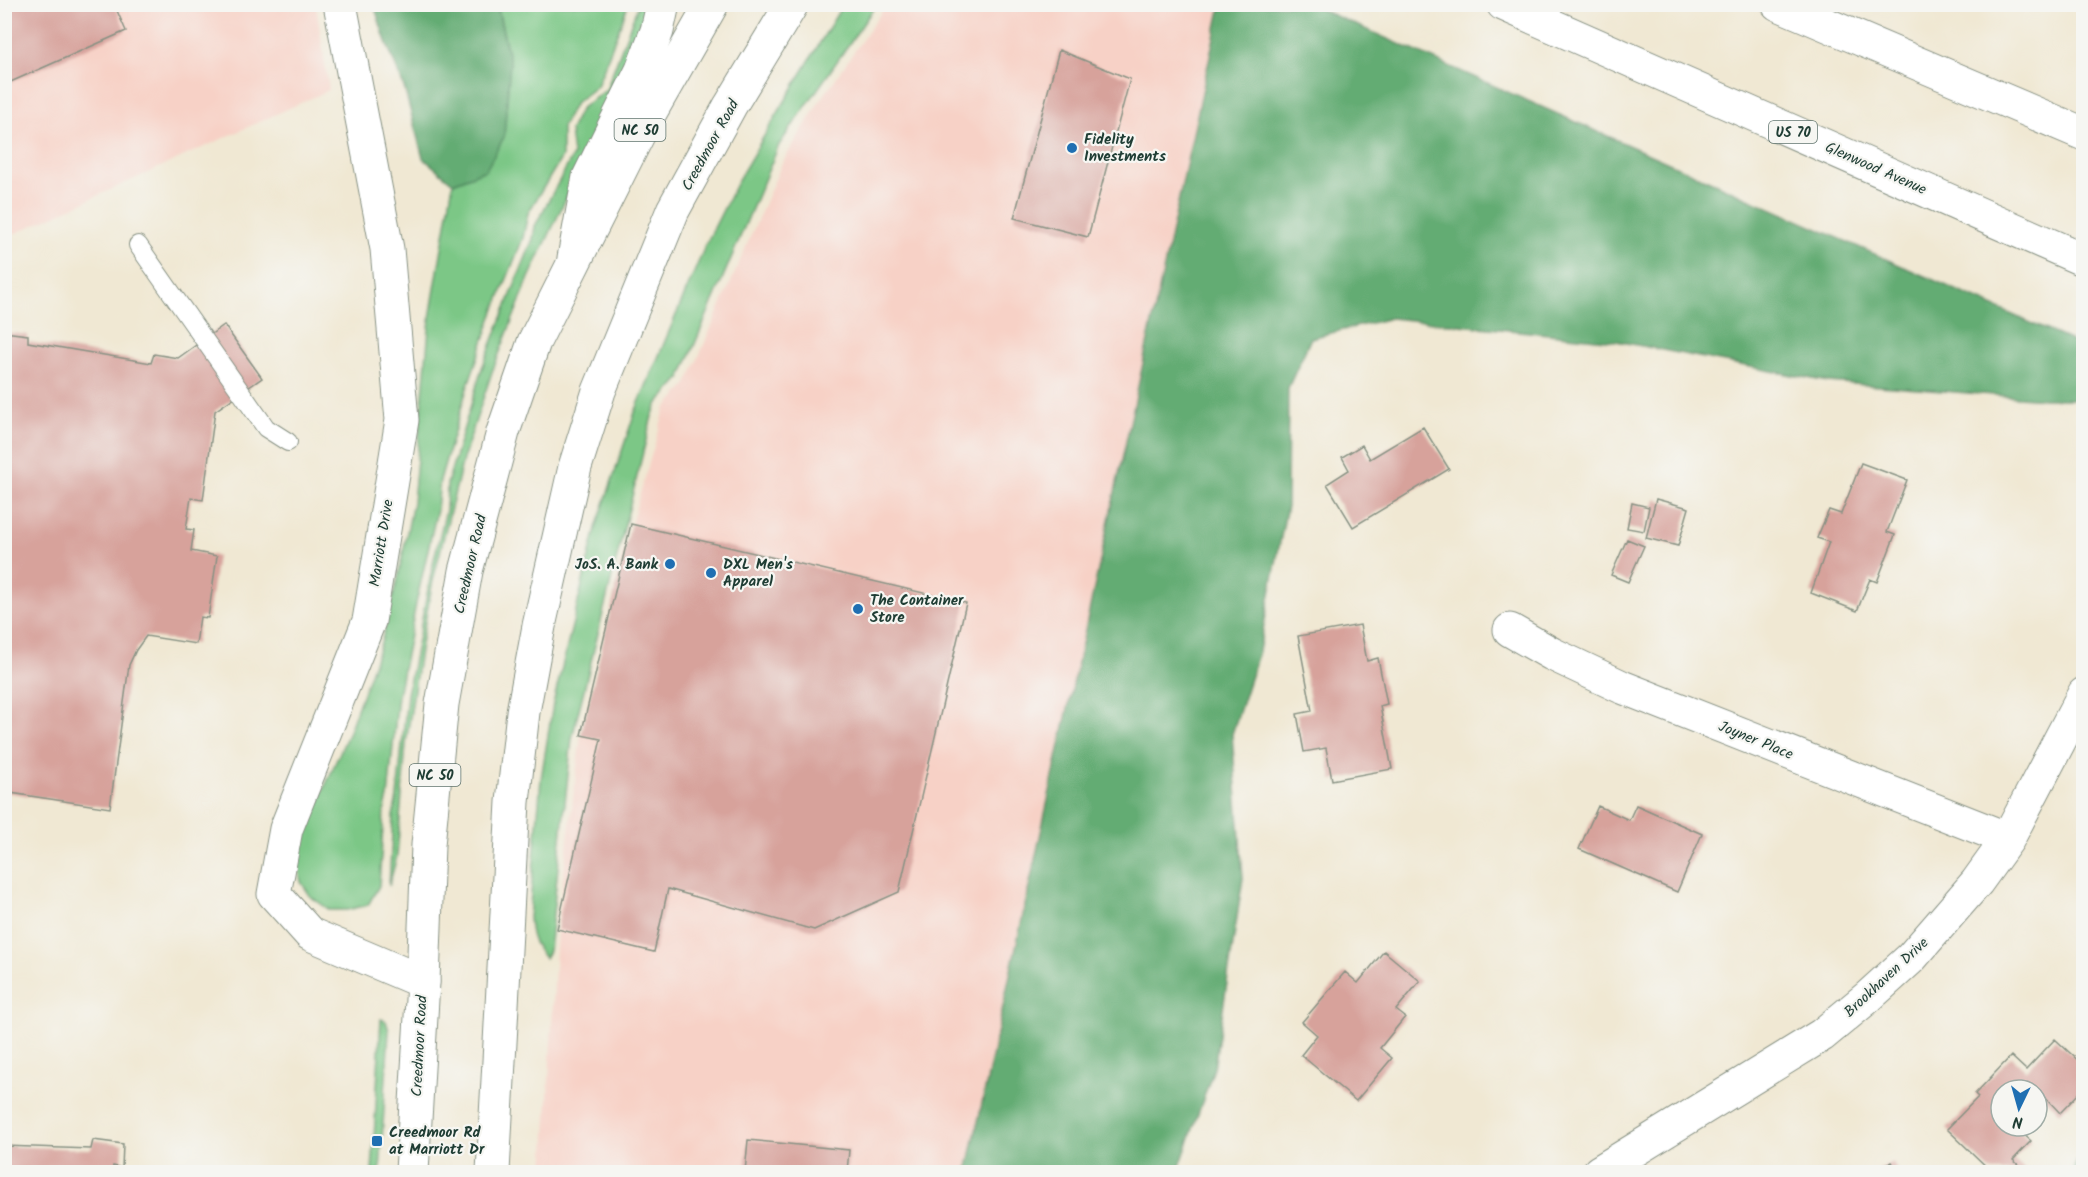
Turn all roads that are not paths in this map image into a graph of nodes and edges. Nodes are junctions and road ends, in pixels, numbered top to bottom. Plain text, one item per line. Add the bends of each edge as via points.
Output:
1 (340, 4) edge
2 (663, 4) edge
3 (712, 4) edge
4 (792, 4) edge
5 (1503, 4) edge
6 (1794, 8) edge
7 (2084, 134) edge
8 (138, 245) dead end
9 (574, 258) junction
10 (2084, 260) edge
11 (288, 442) dead end
12 (1510, 630) dead end
13 (2084, 694) edge
14 (2007, 839) junction
15 (423, 982) junction
16 (412, 1173) edge
17 (493, 1173) edge
18 (1599, 1173) edge

1 - 15 main road, Marriott Drive via 387,249 402,420 369,621 286,829 274,894 310,934
2 - 9 main road, NC 50 via 642,70 589,177
3 - 9 main road, Creedmoor Road / NC 50
4 - 17 main road, Creedmoor Road via 673,210 599,391 575,467 521,723 513,802
5 - 10 main road, Glenwood Avenue / US 70
6 - 7 main road
8 - 11 lane via 266,428
9 - 15 main road, Creedmoor Road / NC 50 via 534,342 502,432 466,571 442,704 428,844
12 - 14 main road, Joyner Place via 1622,687
13 - 14 main road, Brookhaven Drive
14 - 18 main road, Brookhaven Drive via 1977,882 1911,958 1822,1035
15 - 16 main road, Creedmoor Road / NC 50

